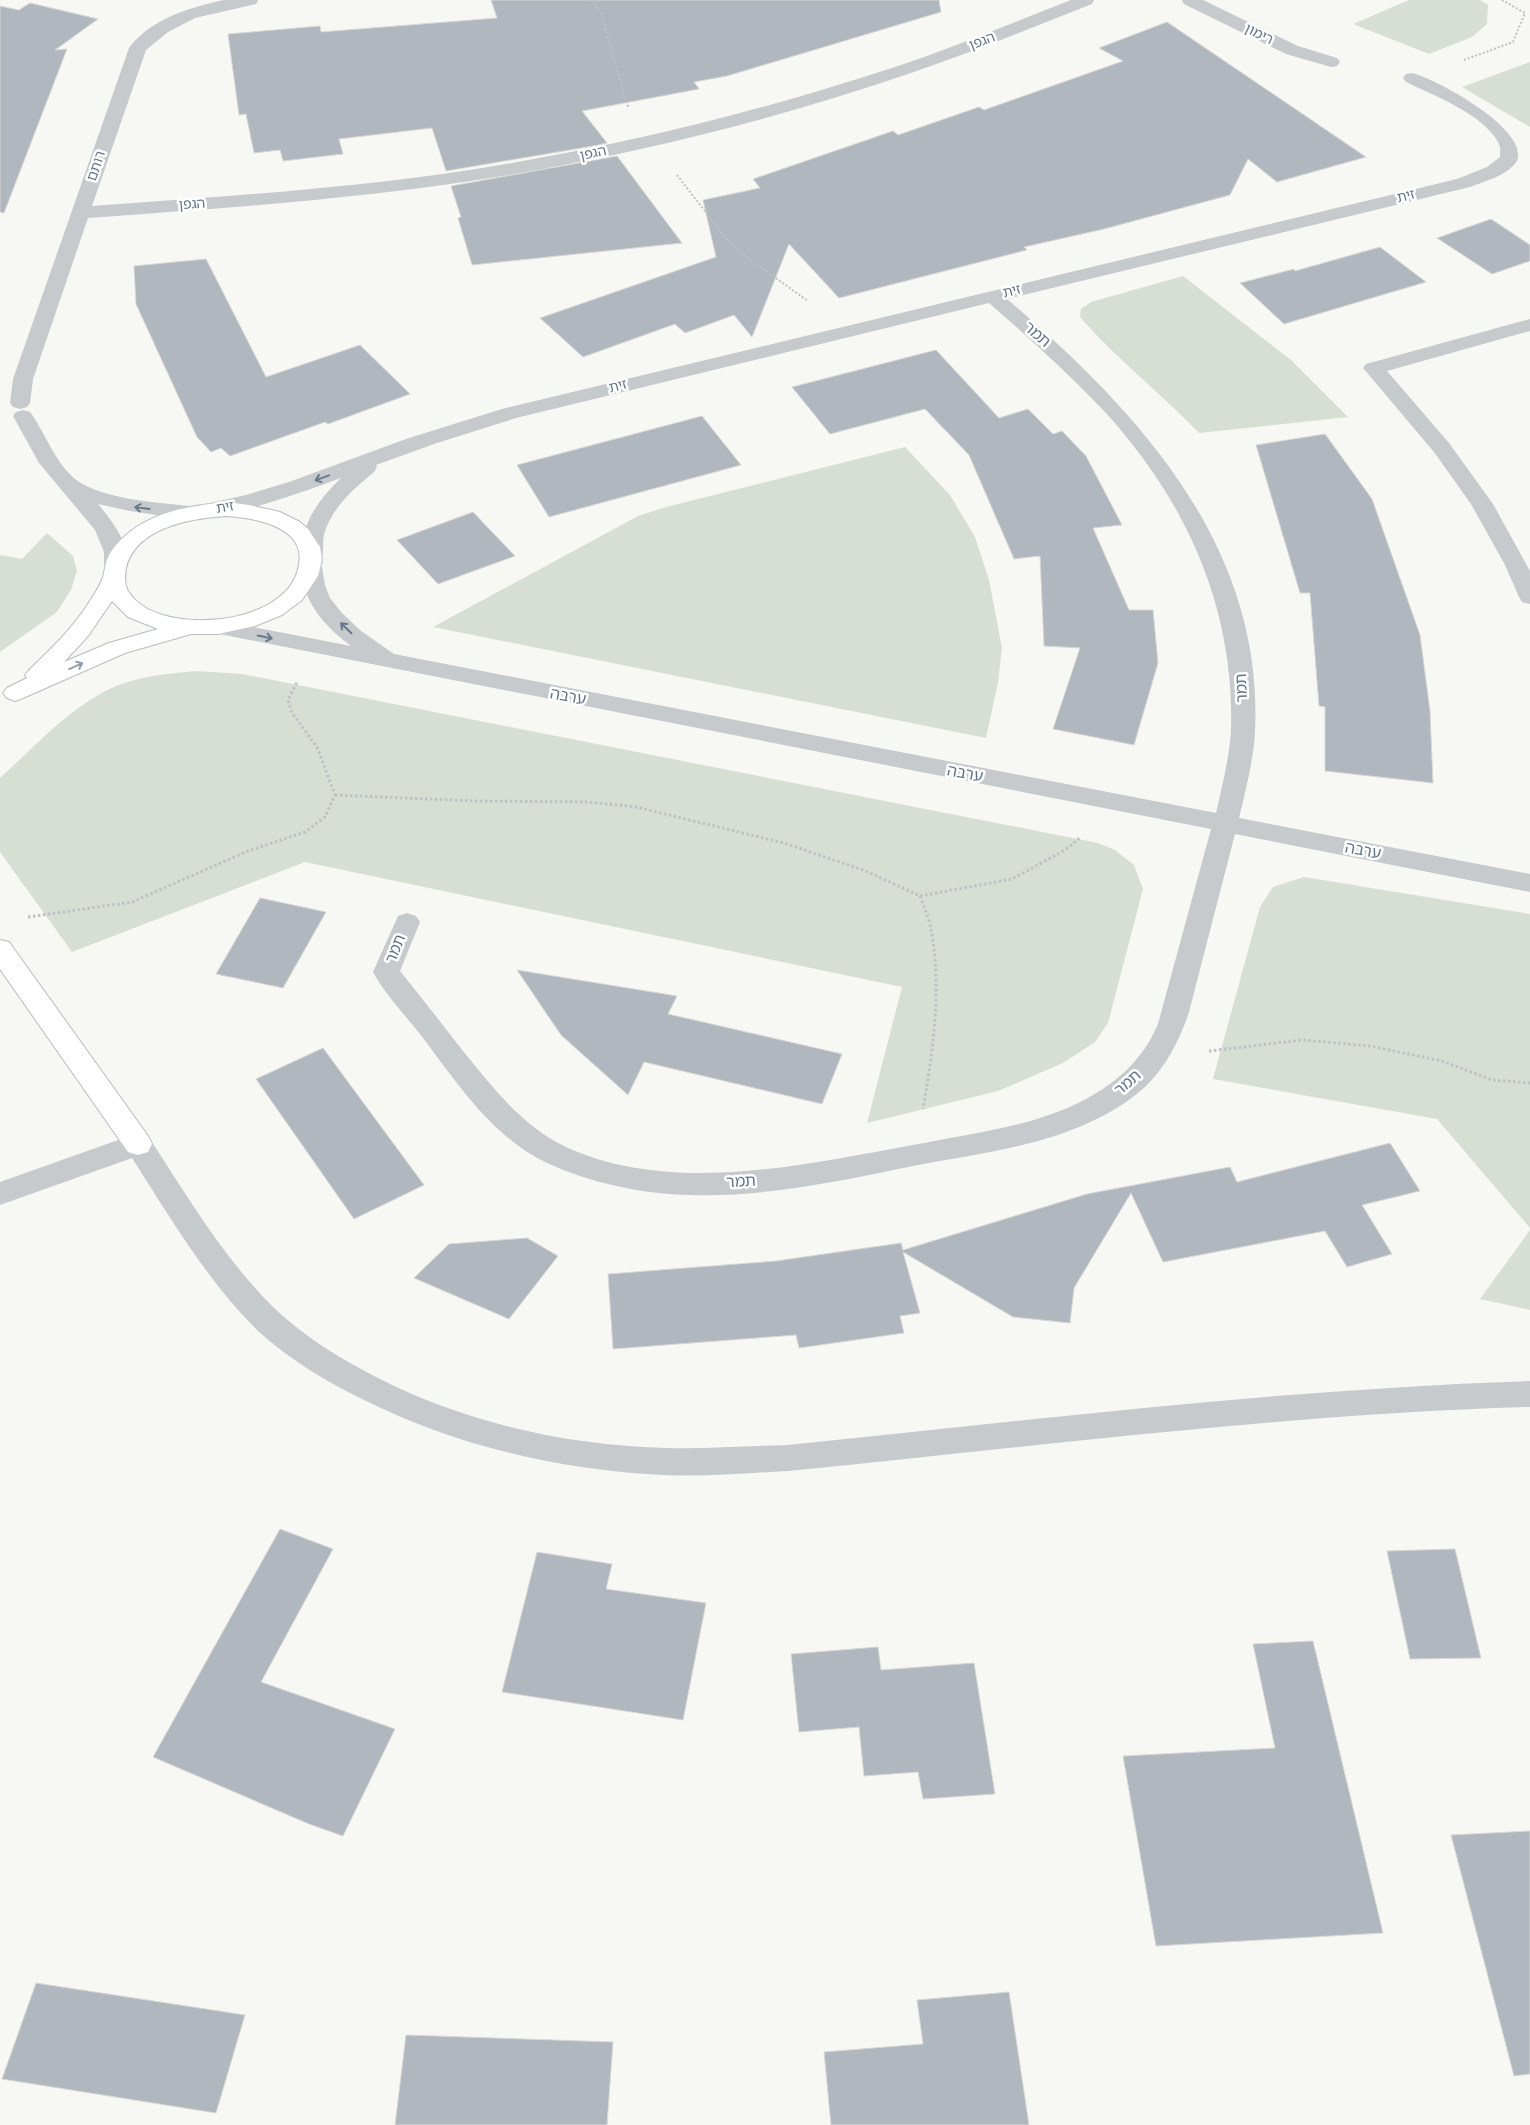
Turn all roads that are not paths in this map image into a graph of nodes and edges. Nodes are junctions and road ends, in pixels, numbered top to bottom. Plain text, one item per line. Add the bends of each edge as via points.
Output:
1 (250, 0) edge
2 (1086, 0) edge
3 (1190, 0) edge
4 (1330, 62) dead end
5 (1412, 78) road end
6 (80, 213) junction
7 (992, 296) junction
8 (1530, 325) edge
9 (384, 455) junction
10 (72, 487) junction
11 (200, 512) junction
12 (311, 561) junction
13 (114, 573) junction
14 (1530, 597) edge
15 (217, 627) junction
16 (190, 628) junction
17 (401, 664) junction
18 (8, 698) edge
19 (1225, 824) junction
20 (1530, 883) edge
21 (407, 922) dead end
22 (0, 949) edge
23 (138, 1144) junction
24 (0, 1194) edge
25 (1530, 1394) edge

1 - 6 street, רותם via 184,17 149,36 138,48
2 - 6 street, הגפן via 874,80 654,140 506,170 412,184
3 - 4 street, רימון via 1292,50
5 - 7 street, זית via 1482,117 1500,131 1510,145 1509,159 1494,171 1463,182
6 - 10 street, רותם via 20,391 22,409 37,443
7 - 9 street, זית via 518,411
7 - 19 street, תמר via 1056,351 1113,409 1161,469 1200,532 1226,596 1241,664 1244,733
8 - 14 street via 1373,368 1411,409 1478,498 1506,545
9 -> 11 street, זית via 287,491
9 - 12 street, זית via 346,484 328,506 314,532
11 -> 10 street, רותם via 130,506
10 - 13 street, רותם via 107,533 115,551
11 - 12 street via 245,510 278,518 301,535 308,545
11 - 13 street via 171,519 140,535 120,556
12 - 15 street via 299,590 274,610 256,618
17 -> 12 street, ערבה via 366,645 341,624 314,586
13 - 16 street via 116,590 132,611 162,623
13 - 18 street via 100,604 79,633 51,663
15 - 16 street
15 -> 17 street, ערבה
18 -> 16 street via 117,648
17 - 19 street, ערבה
19 - 20 street, ערבה
19 - 21 street, תמר via 1168,1037 1138,1078 1118,1094 1071,1118 1016,1136 800,1177 712,1183 629,1177 591,1168 526,1138 501,1117 386,972
22 - 23 street
23 - 24 street
23 - 25 street via 212,1258 261,1314 321,1363 390,1401 466,1429 547,1449 630,1460 720,1462 788,1458 1318,1404

